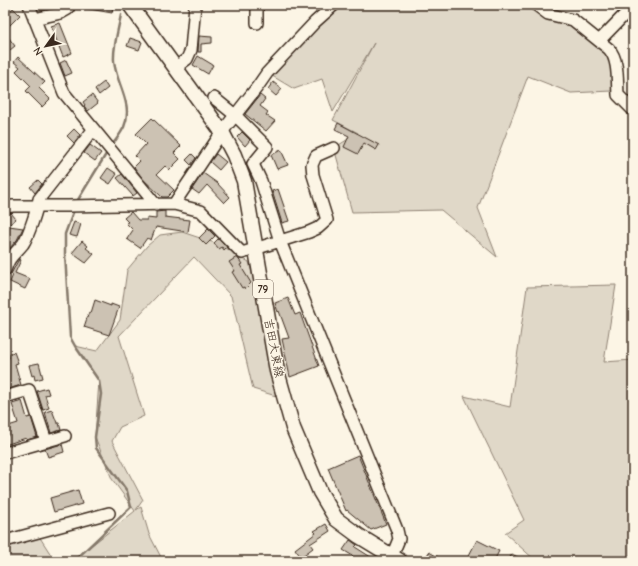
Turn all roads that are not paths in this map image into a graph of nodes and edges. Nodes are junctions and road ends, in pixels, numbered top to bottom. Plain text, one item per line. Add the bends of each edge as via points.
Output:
1 (29, 5) edge
2 (69, 5) edge
3 (130, 5) edge
4 (195, 5) edge
5 (257, 5) edge
6 (334, 5) edge
7 (536, 5) edge
8 (633, 6) edge
9 (34, 19) junction
10 (257, 23) dead end
11 (600, 40) junction
12 (176, 67) junction
13 (214, 98) dead end
14 (633, 110) edge
15 (235, 115) junction
16 (93, 130) junction
17 (222, 132) junction
18 (334, 148) dead end
19 (174, 204) junction
20 (156, 205) junction
21 (37, 207) junction
22 (8, 208) edge
23 (280, 241) junction
24 (256, 249) junction
25 (5, 270) edge
26 (5, 397) edge
27 (65, 436) dead end
28 (46, 442) junction
29 (5, 453) edge
30 (109, 513) dead end
31 (5, 541) edge
32 (396, 559) edge

1 - 9 street
2 - 9 street via 68,9 61,13
3 - 12 main road, 吉田大東線 / 79
4 - 12 street via 191,50 187,58
5 - 10 street
6 - 15 street via 267,73
7 - 11 street via 548,14 573,20
8 - 11 street
9 - 16 street via 64,93
11 - 14 street via 612,52 615,60 618,95
12 - 17 main road, 吉田大東線 / 79
13 - 15 street
15 - 17 street
15 - 23 street via 267,147 253,164
16 - 20 street
16 - 21 street via 39,199
17 - 19 street
17 - 24 main road, 吉田大東線 / 79 via 244,181
18 - 23 street via 316,156 312,165 327,220 318,228
19 - 20 street
19 - 24 street via 201,211 242,253
20 - 21 street
21 - 22 street
21 - 25 street via 23,243 8,259
23 - 24 street
23 - 32 street via 397,530 399,539
24 - 32 main road, 吉田大東線 / 79 via 277,371 293,428 320,492 336,518
26 - 28 street via 29,390
27 - 28 street
28 - 29 street
30 - 31 street

